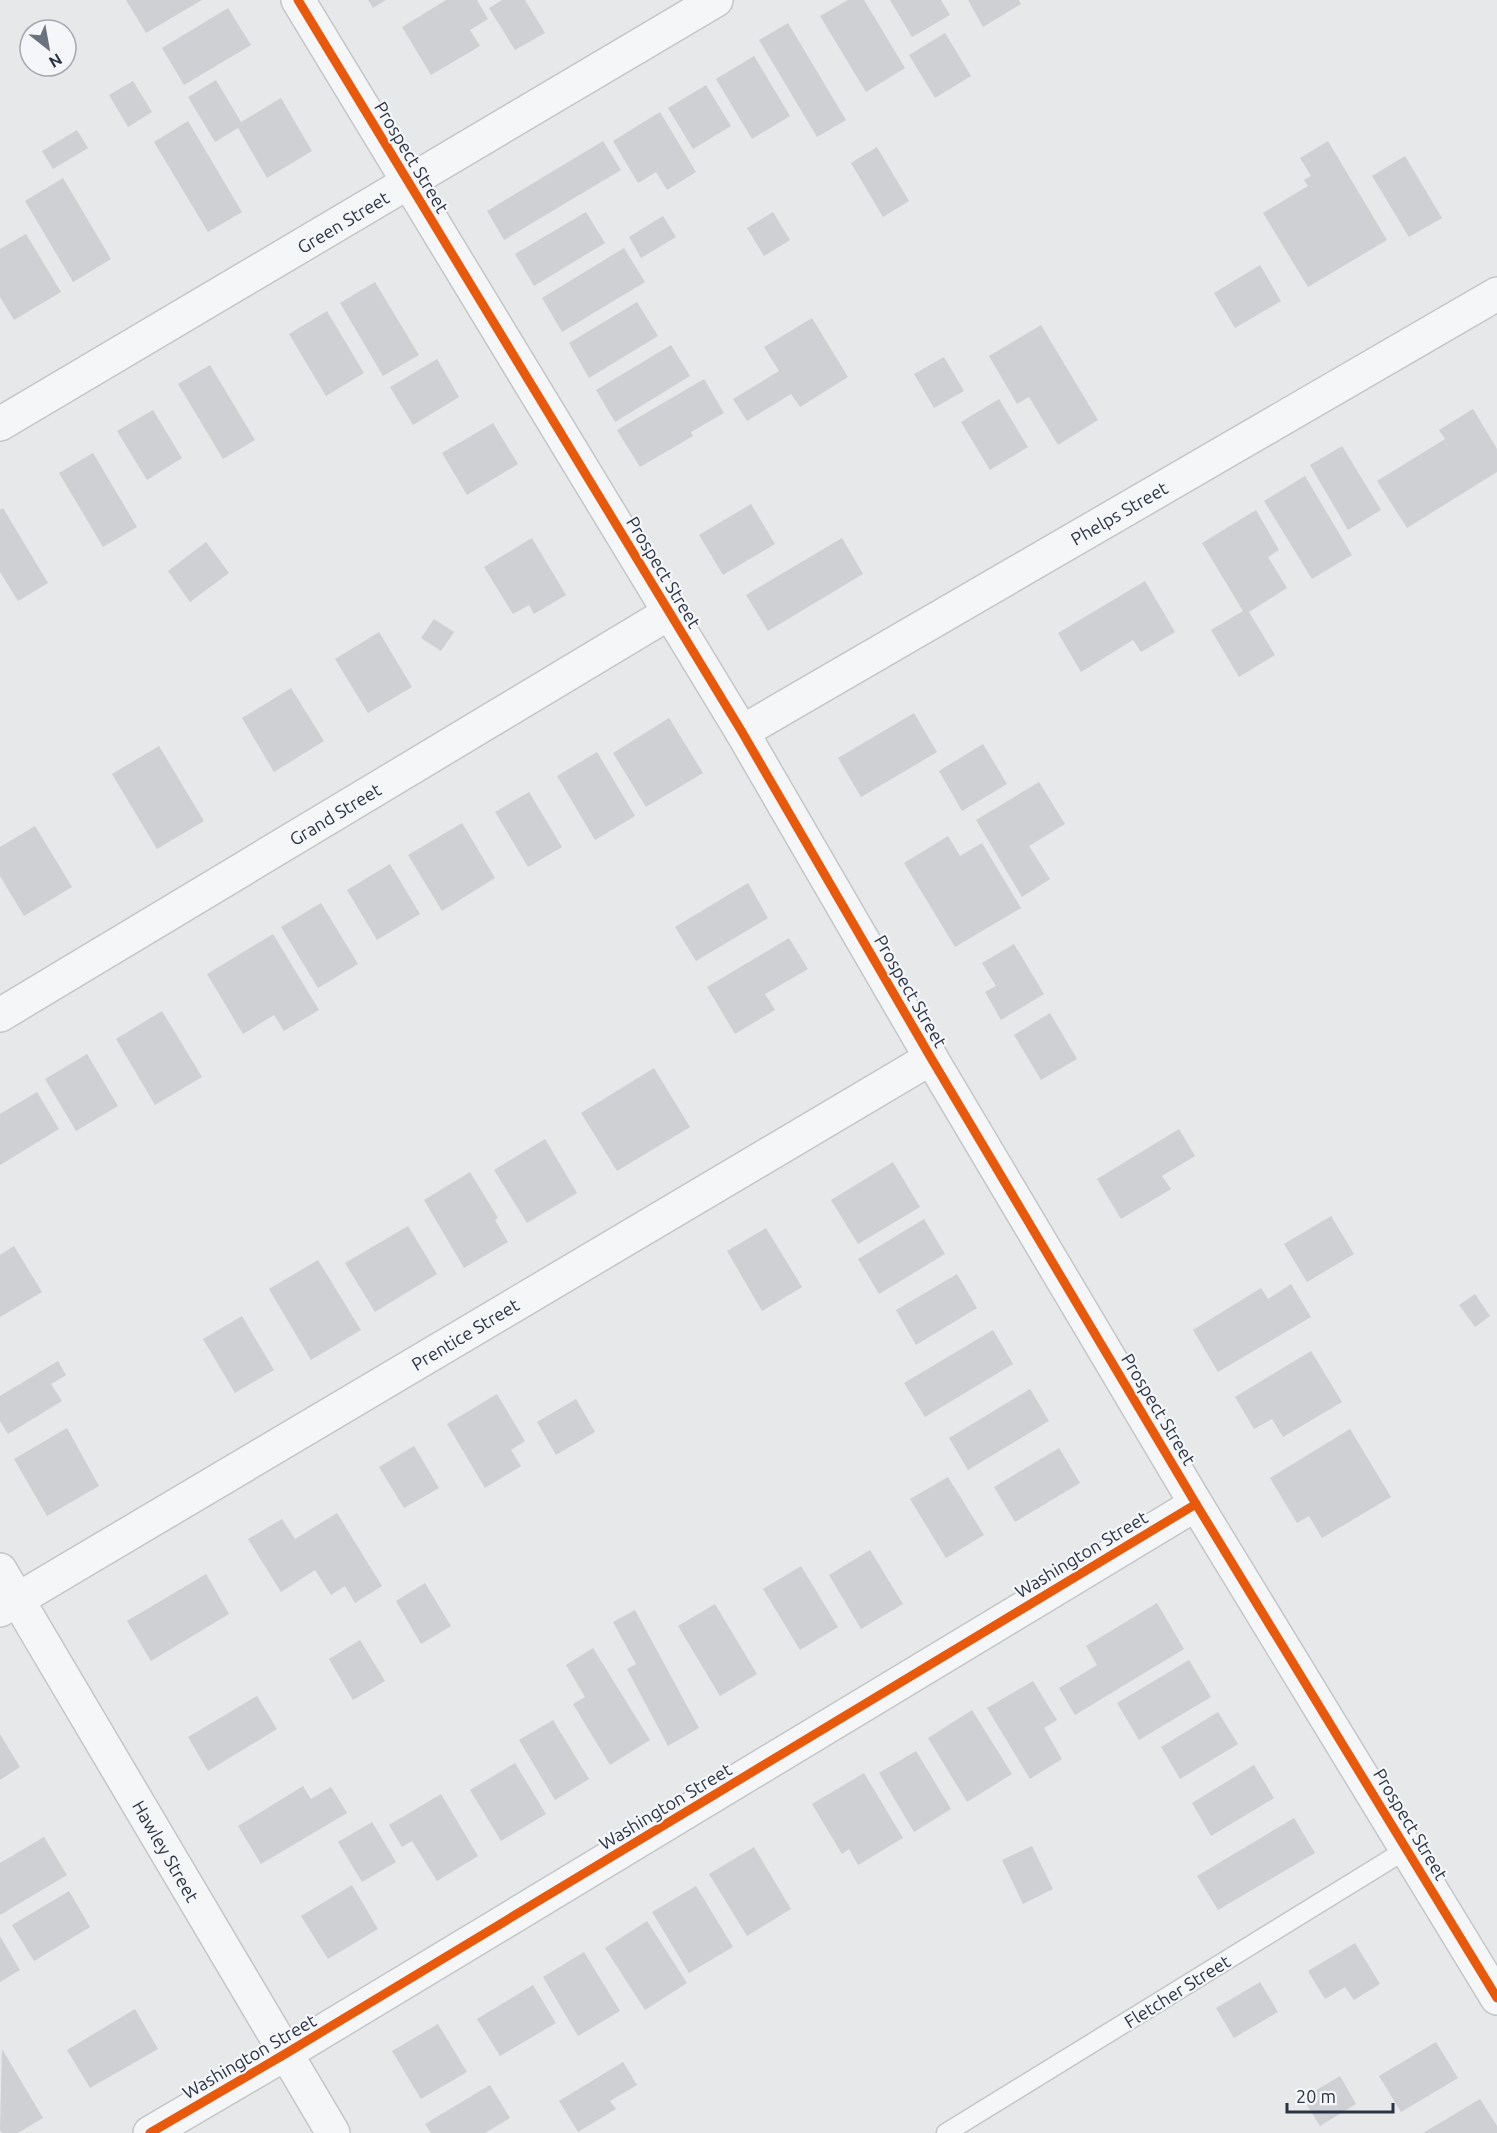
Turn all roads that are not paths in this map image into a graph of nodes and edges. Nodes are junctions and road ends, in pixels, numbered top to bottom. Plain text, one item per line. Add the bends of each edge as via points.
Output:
1 (298, 0) edge
2 (716, 0) edge
3 (408, 183) junction
4 (1497, 294) edge
5 (0, 424) edge
6 (669, 613) junction
7 (742, 732) junction
8 (0, 1015) edge
9 (931, 1058) junction
10 (1196, 1504) junction
11 (0, 1570) edge
12 (9, 1604) edge
13 (1407, 1849) junction
14 (1497, 1998) edge
15 (285, 2054) junction
16 (150, 2133) edge
17 (333, 2133) edge
18 (946, 2133) edge

1 - 3 street, Prospect Street
2 - 3 street, Green Street
3 - 5 street, Green Street
3 - 6 street, Prospect Street
4 - 7 street, Phelps Street
6 - 7 street, Prospect Street
6 - 8 street, Grand Street
7 - 9 street, Prospect Street
9 - 10 street, Prospect Street
9 - 12 street, Prentice Street
10 - 13 street, Prospect Street
10 - 15 street, Washington Street
11 - 12 street, Hawley Street
12 - 15 street, Hawley Street
13 - 14 street, Prospect Street
13 - 18 lane, Fletcher Street
15 - 16 street, Washington Street
15 - 17 street, Hawley Street

